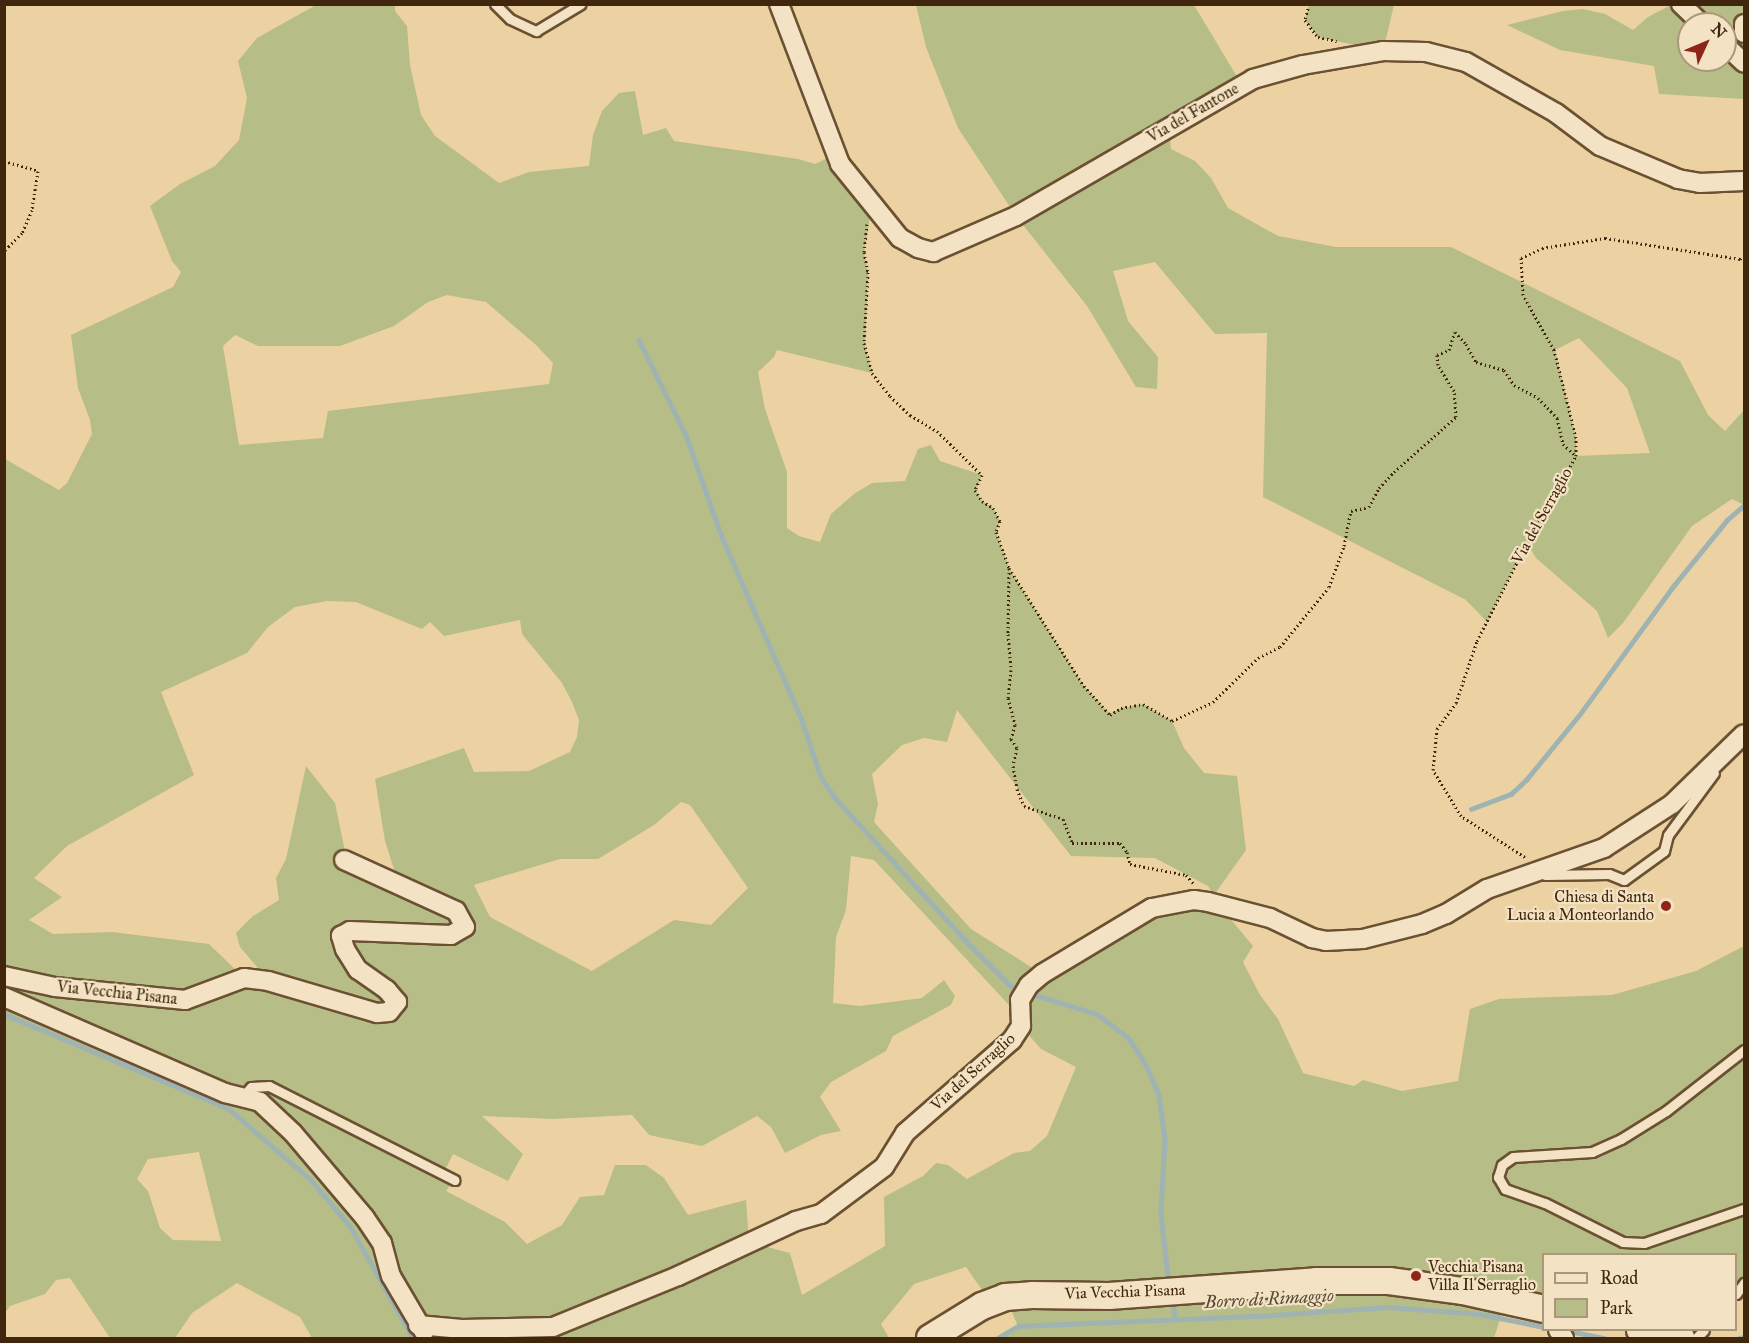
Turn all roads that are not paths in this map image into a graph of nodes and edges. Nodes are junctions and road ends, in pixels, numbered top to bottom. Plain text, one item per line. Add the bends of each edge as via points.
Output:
1 (495, 4) edge
2 (581, 4) edge
3 (779, 4) edge
4 (1744, 24) edge
5 (1744, 33) edge
6 (1744, 181) edge
7 (1743, 735) edge
8 (344, 860) dead end
9 (1523, 874) junction
10 (4, 976) edge
11 (4, 997) edge
12 (1744, 1050) edge
13 (243, 1096) junction
14 (454, 1180) dead end
15 (1744, 1209) edge
16 (1542, 1309) edge
17 (1649, 1331) edge
18 (424, 1332) edge
19 (930, 1338) edge
20 (1682, 1338) edge

1 - 2 lane via 510,19 536,32
3 - 6 street, Via del Fantone via 840,164 900,238 933,252 1016,216 1253,79 1383,51 1425,52 1466,62 1556,113 1600,146 1678,178 1700,183
4 - 5 street
7 - 9 street, Via del Serraglio via 1653,818 1604,848
7 - 9 lane via 1668,835 1664,851 1624,880 1609,874
8 - 10 street, Via Vecchia Pisana via 456,911 465,927 451,935 350,931 341,936 358,970 397,1002 389,1012 377,1013 268,981 244,978 185,1000 55,987
9 - 18 street, Via del Serraglio via 1487,889 1438,918 1363,939 1312,938 1270,918 1194,900 1152,909 1042,974 1025,992 1021,1026 1012,1040 905,1133 884,1167 821,1214 796,1221 678,1276 553,1327
11 - 13 street, Via Vecchia Pisana via 225,1093
12 - 15 lane via 1666,1111 1621,1139 1592,1152 1512,1157 1502,1165 1498,1177 1505,1189 1545,1203 1623,1242 1644,1243
13 - 14 lane via 251,1087 269,1086
13 - 18 street, Via Vecchia Pisana via 260,1102 293,1133 365,1218 382,1243 391,1276
16 - 19 main road, Via Vecchia Pisana via 1463,1291 1389,1281 1316,1281 1109,1296 1005,1297 982,1306
17 - 20 main road

